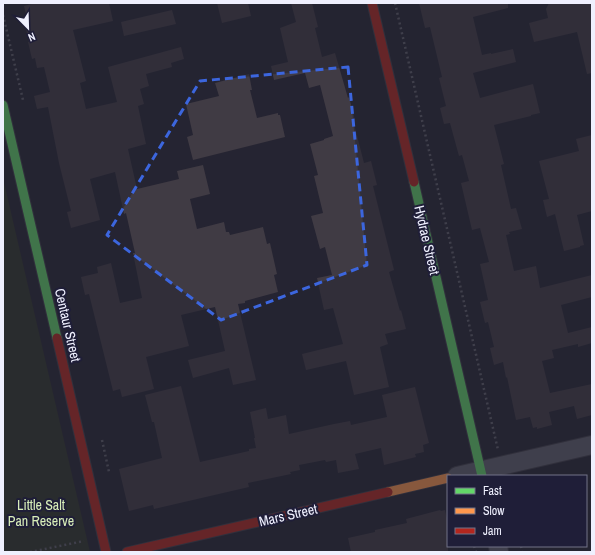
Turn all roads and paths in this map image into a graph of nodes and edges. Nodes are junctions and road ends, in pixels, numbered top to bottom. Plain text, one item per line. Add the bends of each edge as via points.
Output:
1 (372, 3) edge
2 (395, 3) edge
3 (3, 105) edge
4 (592, 445) edge
5 (502, 466) junction
6 (481, 473) edge
7 (465, 475) edge
8 (447, 478) edge
9 (102, 538) junction
10 (30, 552) edge
11 (106, 552) edge
12 (127, 552) edge

1 - 6 street, Hydrae Street
2 - 5 path
3 - 9 street, Centaur Street
4 - 5 street
5 - 6 street
6 - 7 street
8 - 12 street, Mars Street
9 - 10 path
9 - 11 street, Centaur Street

